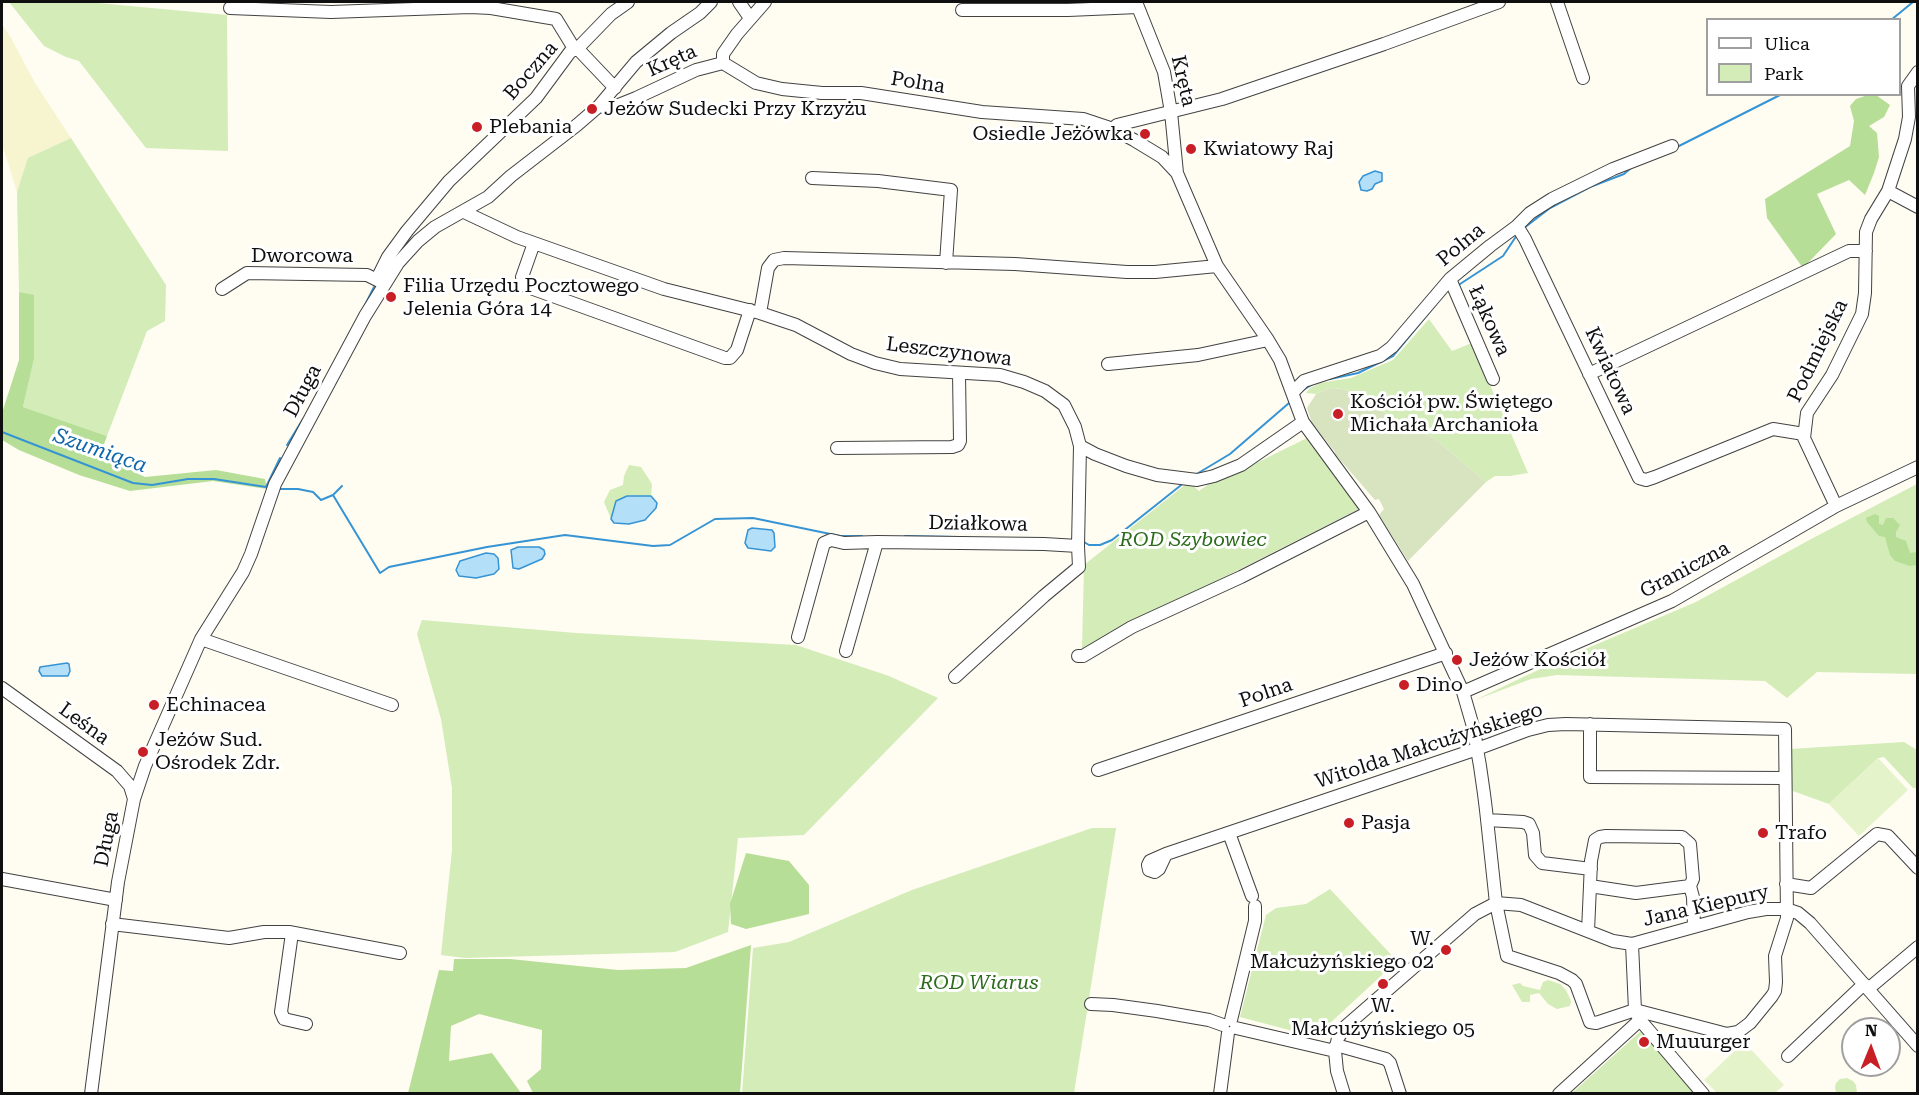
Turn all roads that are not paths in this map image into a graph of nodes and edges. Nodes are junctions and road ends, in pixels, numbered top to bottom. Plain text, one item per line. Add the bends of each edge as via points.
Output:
1 (628, 2) edge
2 (711, 2) edge
3 (740, 2) edge
4 (765, 2) edge
5 (1499, 2) edge
6 (1557, 2) edge
7 (1137, 4) edge
8 (230, 8) dead end
9 (962, 10) dead end
10 (750, 18) junction
11 (576, 49) junction
12 (723, 63) junction
13 (1917, 72) edge
14 (1583, 78) dead end
15 (615, 88) junction
16 (599, 106) junction
17 (1171, 112) junction
18 (1113, 129) junction
19 (1672, 146) dead end
20 (1178, 173) junction
21 (812, 178) dead end
22 (1888, 191) junction
23 (1917, 207) edge
24 (464, 212) junction
25 (1517, 226) junction
26 (534, 243) junction
27 (1866, 251) junction
28 (946, 262) junction
29 (1217, 266) junction
30 (1449, 279) junction
31 (381, 281) junction
32 (222, 289) dead end
33 (755, 311) junction
34 (1268, 340) junction
35 (1108, 364) dead end
36 (959, 373) junction
37 (1589, 374) junction
38 (1493, 379) dead end
39 (1293, 392) junction
40 (1303, 422) junction
41 (1804, 434) junction
42 (1080, 446) junction
43 (837, 447) dead end
44 (1917, 467) edge
45 (1836, 506) junction
46 (1369, 512) junction
47 (1079, 541) junction
48 (877, 542) junction
49 (798, 637) dead end
50 (201, 639) junction
51 (846, 651) dead end
52 (1446, 653) junction
53 (1078, 656) dead end
54 (955, 677) dead end
55 (2, 688) edge
56 (1463, 692) junction
57 (392, 705) dead end
58 (1590, 724) junction
59 (1477, 749) junction
60 (145, 766) junction
61 (1098, 770) dead end
62 (117, 771) junction
63 (1785, 778) junction
64 (134, 799) junction
65 (1487, 820) junction
66 (1229, 833) junction
67 (1167, 854) dead end
68 (1917, 868) edge
69 (1590, 869) junction
70 (2, 879) edge
71 (1786, 884) junction
72 (1590, 886) junction
73 (1690, 886) junction
74 (116, 900) junction
75 (1496, 903) junction
76 (1786, 909) junction
77 (112, 924) junction
78 (1694, 927) junction
79 (1588, 931) junction
80 (292, 933) junction
81 (1632, 944) junction
82 (1917, 947) edge
83 (400, 953) dead end
84 (1866, 986) junction
85 (1091, 1004) dead end
86 (1637, 1015) junction
87 (306, 1024) dead end
88 (1230, 1027) junction
89 (1917, 1046) edge
90 (1335, 1048) junction
91 (1788, 1056) dead end
92 (91, 1094) edge
93 (1220, 1094) edge
94 (1344, 1094) edge
95 (1400, 1094) edge
96 (1559, 1094) edge
97 (1703, 1094) edge

1 - 11 street, Boczna
2 - 15 street, Długa via 636,62
3 - 10 street
4 - 10 street, Kręta
5 - 17 street via 1222,99
6 - 14 street
7 - 9 street via 1068,10
7 - 17 street, Kręta via 1164,72
8 - 11 street via 331,12 490,8 556,20
10 - 12 street, Kręta via 723,54
11 - 15 street
11 - 31 street, Boczna via 536,98 449,181 388,257
12 - 16 street, Kręta via 696,70 611,108
12 - 18 street, Polna via 756,83 782,89 861,93 982,112 1083,119
13 - 22 street, Podmiejska via 1908,86 1905,139
15 - 16 street, Długa
16 - 24 street, Długa via 488,197
17 - 18 street
17 - 20 street, Kręta
18 - 20 street, Polna via 1162,157
19 - 25 street, Polna via 1552,199
20 - 29 street, Polna
21 - 28 street via 951,190
22 - 23 street
22 - 27 street, Podmiejska via 1866,232
24 - 26 street, Leszczynowa
24 - 31 street, Długa via 418,241
25 - 30 street, Polna
25 - 37 street, Kwiatowa
26 - 33 street, Leszczynowa via 664,289
26 - 33 street via 522,277 525,286 725,358 737,350
27 - 37 street via 1849,251
27 - 41 street, Podmiejska via 1862,314 1832,375 1807,413
28 - 29 street via 1127,272
28 - 33 street via 774,260
29 - 34 street, Polna
30 - 38 street, Łąkowa
30 - 39 street, Polna via 1380,356 1317,375
31 - 32 street, Dworcowa via 367,275 247,273
31 - 50 street, Długa via 275,484 243,572
33 - 36 street, Leszczynowa via 796,325 875,363 900,369
34 - 35 street via 1198,355
34 - 39 street, Polna
36 - 42 street, Leszczynowa via 1000,375 1045,391 1064,405
36 - 43 street via 958,445
37 - 41 street, Kwiatowa via 1639,478 1646,480 1773,429
39 - 40 street, Polna
40 - 42 street via 1241,465 1197,480 1157,476
40 - 46 street, Polna
41 - 45 street, Podmiejska
42 - 47 street
44 - 45 street, Graniczna
45 - 56 street, Graniczna via 1672,601
46 - 52 street, Polna via 1413,584
46 - 53 street
47 - 48 street, Działkowa
47 - 54 street via 1079,567
48 - 49 street, Działkowa via 824,543
48 - 51 street
50 - 57 street
50 - 60 street, Długa
52 - 56 street, Polna
52 - 61 street, Polna
55 - 62 street, Leśna
56 - 59 street, Polna
58 - 59 street, Witolda Małcużyńskiego via 1548,725
58 - 63 street, Witolda Małcużyńskiego via 1785,729
58 - 63 street via 1590,777
59 - 65 street
59 - 66 street, Witolda Małcużyńskiego
60 - 62 street via 137,771
60 - 64 street, Długa
62 - 64 street, Leśna via 130,786
63 - 71 street, Witolda Małcużyńskiego
64 - 74 street, Długa
65 - 69 street via 1529,824 1534,855 1542,863
65 - 75 street
66 - 67 street, Witolda Małcużyńskiego
66 - 88 street via 1253,901 1255,921
68 - 71 street via 1888,836 1877,834 1811,888
69 - 72 street, Jana Kiepury
69 - 73 street, Jana Kiepury via 1595,840 1600,837 1682,837 1690,844
70 - 74 street
71 - 76 street, Witolda Małcużyńskiego
72 - 73 street via 1636,893
72 - 79 street, Jana Kiepury
73 - 78 street
74 - 77 street, Długa
75 - 79 street, Jana Kiepury via 1521,905
75 - 86 street via 1507,956 1572,980 1590,1022
75 - 90 street via 1475,914 1346,1026
76 - 78 street, Jana Kiepury via 1766,909
76 - 84 street, Jana Kiepury via 1810,923
76 - 86 street, Witolda Małcużyńskiego via 1775,956 1774,991 1750,1023 1738,1032 1726,1034
77 - 80 street via 228,938 264,932
77 - 92 street, Długa
78 - 81 street, Jana Kiepury
79 - 81 street, Jana Kiepury
80 - 83 street
80 - 87 street via 281,1012 284,1019
81 - 86 street
82 - 84 street
84 - 89 street, Jana Kiepury
84 - 91 street
85 - 88 street via 1157,1011
86 - 96 street
86 - 97 street
88 - 90 street
88 - 93 street
90 - 94 street
90 - 95 street via 1386,1059

